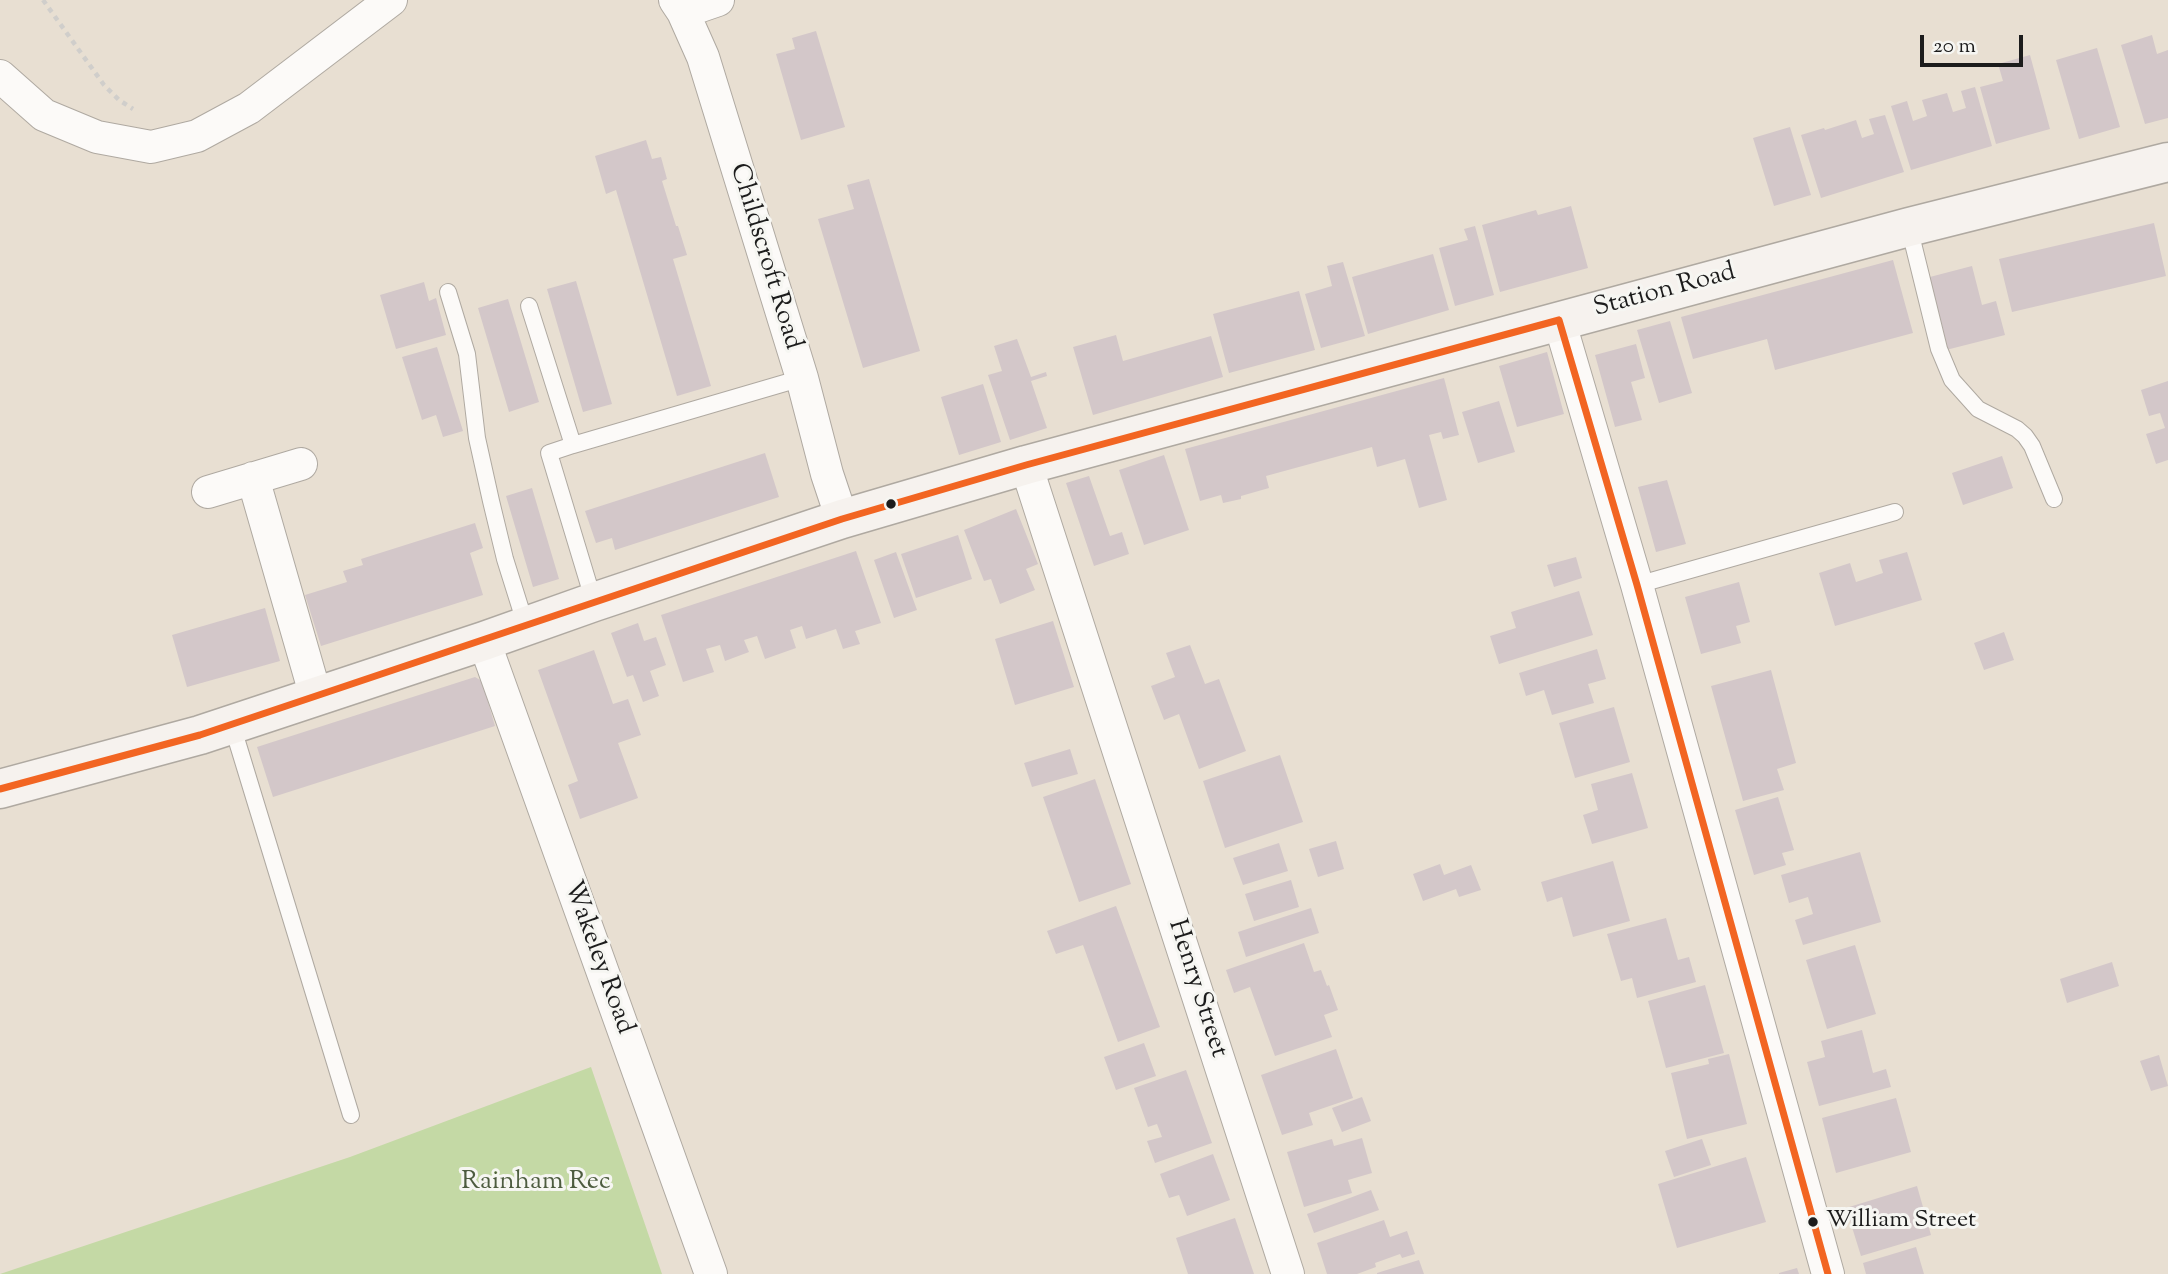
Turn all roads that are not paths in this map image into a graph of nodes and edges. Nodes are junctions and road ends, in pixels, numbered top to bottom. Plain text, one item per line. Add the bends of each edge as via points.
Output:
1 (391, 0) edge
2 (718, 0) edge
3 (679, 6) edge
4 (0, 76) edge
5 (2168, 162) edge
6 (1909, 227) junction
7 (448, 292) dead end
8 (529, 306) dead end
9 (1559, 320) junction
10 (802, 378) junction
11 (573, 445) junction
12 (301, 464) dead end
13 (1026, 465) junction
14 (253, 478) junction
15 (208, 492) dead end
16 (2054, 499) dead end
17 (1895, 512) dead end
18 (842, 519) junction
19 (1637, 585) junction
20 (594, 602) junction
21 (526, 626) junction
22 (484, 641) junction
23 (316, 697) junction
24 (232, 724) junction
25 (0, 789) edge
26 (351, 1115) dead end
27 (711, 1274) edge
28 (1288, 1274) edge
29 (1828, 1274) edge

1 - 4 street via 249,108 197,136 151,147 97,137 44,115
2 - 3 street
3 - 10 street, Childscroft Road via 703,57
5 - 6 main road, Station Road
6 - 9 main road, Station Road
6 - 16 lane via 1939,349 1952,380 1978,409 2025,436
7 - 21 lane via 467,354 477,438 491,501
8 - 11 lane
9 - 13 main road, Station Road
9 - 19 street
10 - 11 lane
10 - 18 street, Childscroft Road
11 - 20 lane via 549,453
12 - 14 street
13 - 18 main road, Station Road
13 - 28 street, Henry Street
14 - 15 street
14 - 23 street
17 - 19 lane
18 - 20 main road, Station Road
19 - 29 street
20 - 21 main road, Station Road
21 - 22 main road, Station Road
22 - 23 main road, Station Road
22 - 27 street, Wakeley Road
23 - 24 main road, Station Road
24 - 25 main road, Station Road
24 - 26 lane

